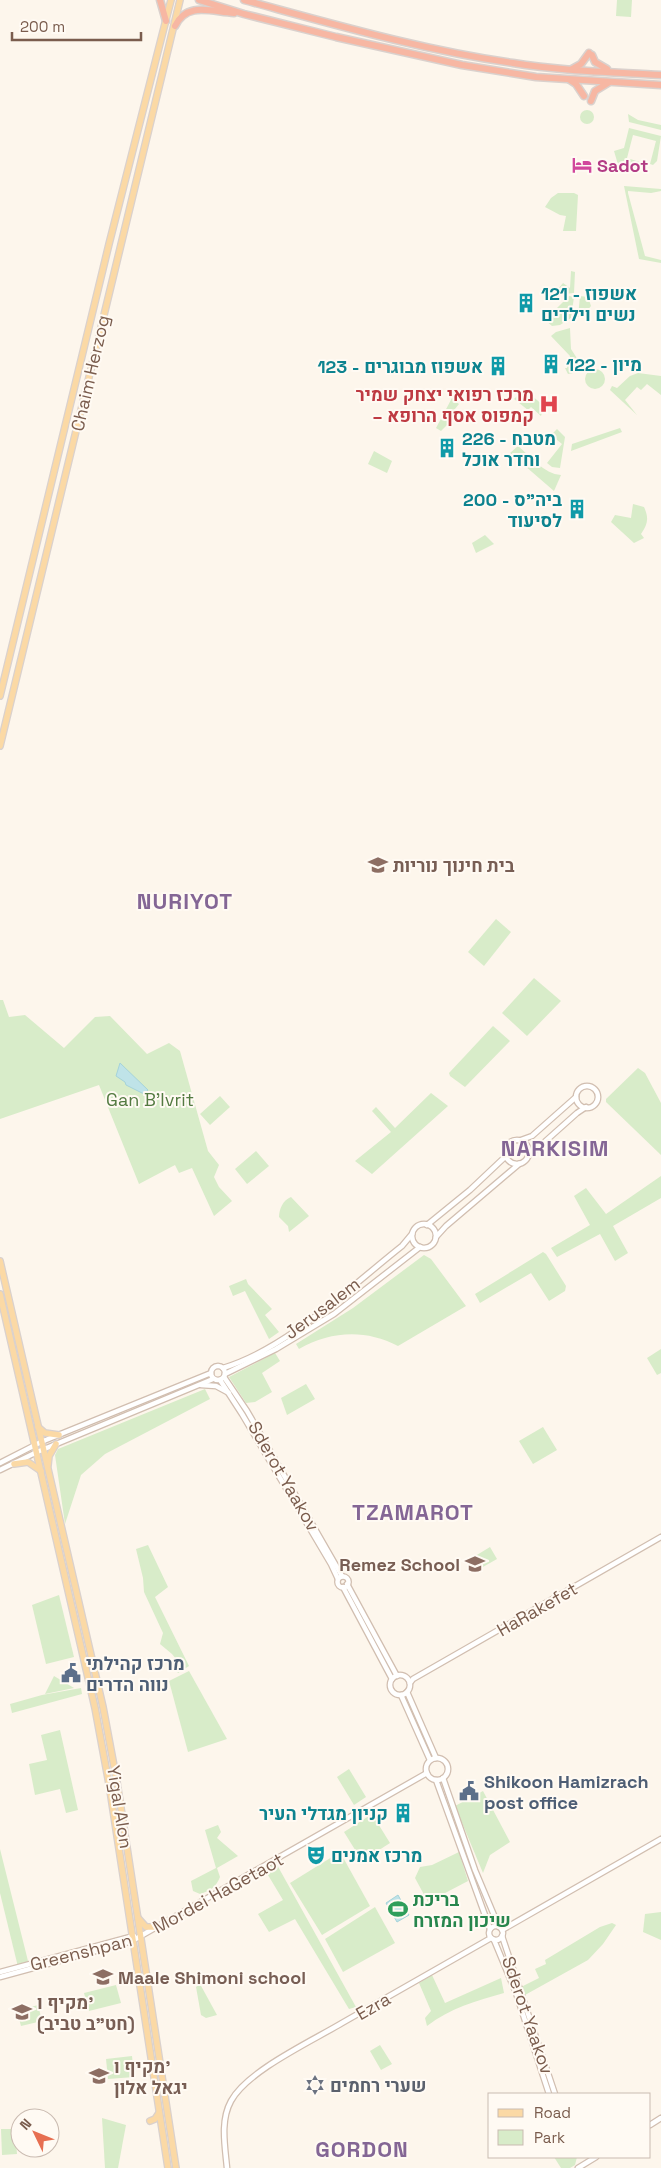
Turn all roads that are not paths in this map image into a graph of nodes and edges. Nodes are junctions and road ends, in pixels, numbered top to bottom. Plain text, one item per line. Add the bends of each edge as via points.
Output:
1 (160, 0) edge
2 (170, 0) edge
3 (180, 0) edge
4 (199, 0) edge
5 (244, 0) edge
6 (244, 14) junction
7 (166, 21) junction
8 (175, 26) junction
9 (571, 70) junction
10 (613, 72) junction
11 (661, 75) edge
12 (569, 80) junction
13 (613, 82) junction
14 (661, 85) edge
15 (584, 96) dead end
16 (592, 101) dead end
17 (0, 696) edge
18 (0, 746) edge
19 (576, 1097) junction
20 (586, 1107) junction
21 (521, 1140) junction
22 (506, 1156) junction
23 (529, 1156) junction
24 (519, 1164) junction
25 (426, 1224) junction
26 (412, 1234) junction
27 (436, 1237) junction
28 (420, 1247) junction
29 (0, 1261) edge
30 (0, 1294) edge
31 (223, 1368) junction
32 (211, 1373) junction
33 (223, 1377) junction
34 (213, 1378) junction
35 (193, 1387) junction
36 (231, 1394) junction
37 (37, 1426) junction
38 (58, 1435) junction
39 (38, 1443) junction
40 (56, 1444) junction
41 (40, 1451) junction
42 (0, 1463) edge
43 (14, 1464) junction
44 (0, 1470) edge
45 (48, 1470) junction
46 (41, 1471) junction
47 (661, 1537) edge
48 (340, 1578) junction
49 (345, 1586) junction
50 (397, 1676) junction
51 (392, 1680) junction
52 (410, 1680) junction
53 (407, 1692) junction
54 (401, 1695) junction
55 (436, 1758) junction
56 (430, 1760) junction
57 (426, 1774) junction
58 (443, 1778) junction
59 (436, 1780) junction
60 (661, 1839) edge
61 (138, 1918) junction
62 (157, 1927) junction
63 (490, 1929) junction
64 (501, 1931) junction
65 (140, 1937) junction
66 (132, 1938) junction
67 (492, 1939) junction
68 (0, 1972) edge
69 (0, 1978) edge
70 (549, 2093) edge
71 (555, 2093) edge
72 (159, 2113) junction
73 (150, 2121) dead end
74 (592, 2158) edge
75 (168, 2168) edge
76 (176, 2168) edge
77 (227, 2168) edge
78 (578, 2168) edge

1 - 7 highway
2 - 7 main road, Chaim Herzog
3 - 8 main road, Chaim Herzog
4 - 6 highway
5 - 9 highway via 446,51
6 - 8 highway via 190,10 180,16
6 - 12 highway via 462,65
7 - 17 main road, Chaim Herzog
8 - 18 main road, Chaim Herzog
9 - 10 highway
9 - 10 highway via 590,54 598,65
10 - 11 highway
12 - 13 highway
12 - 15 highway
13 - 14 highway
13 - 16 highway via 598,88
19 - 20 street via 578,1104
19 - 20 street via 578,1090 584,1087 594,1089 596,1102
19 - 21 street via 532,1136
20 - 23 street
21 - 22 street via 507,1145
21 - 23 street via 528,1146
22 - 24 street
22 - 25 street via 470,1190
23 - 24 street
24 - 27 street
25 - 26 street via 416,1227
25 - 27 street
26 - 28 street via 413,1242
26 - 31 street, Jerusalem via 387,1258 292,1332
27 - 28 street via 431,1246
28 - 33 street, Jerusalem via 334,1314
29 - 37 main road
30 - 39 main road
31 - 32 street, Jerusalem via 217,1366
31 - 33 street
32 - 34 street
32 - 38 street
33 - 34 street
33 - 36 street, Sderot Yaakov
33 - 48 street, Sderot Yaakov via 247,1411
34 - 35 street
35 - 36 street via 206,1384
35 - 40 street
36 - 48 street, Sderot Yaakov
37 - 38 main road via 45,1433
37 - 39 main road
38 - 39 street
39 - 41 main road
39 - 42 street
40 - 41 street
40 - 45 main road via 49,1456
41 - 43 street
41 - 45 main road, Yigal Alon
41 - 46 main road, Yigal Alon
43 - 44 street
43 - 46 main road via 28,1462
45 - 61 main road, Yigal Alon via 103,1708
46 - 66 main road, Yigal Alon via 110,1784
47 - 52 street, HaRakefet
48 - 49 street via 338,1585
48 - 49 street via 348,1580
49 - 50 street
49 - 51 street
50 - 51 street
50 - 52 street
51 - 54 street via 392,1691
52 - 53 street
53 - 54 street
53 - 55 street
54 - 56 street
55 - 56 street
55 - 58 street via 447,1766
56 - 57 street
57 - 59 street
57 - 62 street, Mordei HaGetaot
58 - 59 street
58 - 64 street, Sderot Yaakov via 475,1870
59 - 63 street
60 - 64 street
61 - 62 main road via 146,1927
61 - 65 main road, Yigal Alon
62 - 65 street, Mordei HaGetaot
63 - 64 street
63 - 67 street, Sderot Yaakov
64 - 67 street, Ezra via 498,1940
64 - 71 street, Sderot Yaakov
65 - 66 street, Greenshpan
65 - 76 main road, Yigal Alon
66 - 68 street, Greenshpan
66 - 69 street, Greenshpan
66 - 72 main road, Yigal Alon
67 - 70 street, Sderot Yaakov via 516,1994
67 - 77 street, Ezra via 256,2075 236,2092 226,2110 224,2126
72 - 73 main road via 155,2120
72 - 75 main road, Yigal Alon
74 - 78 street

